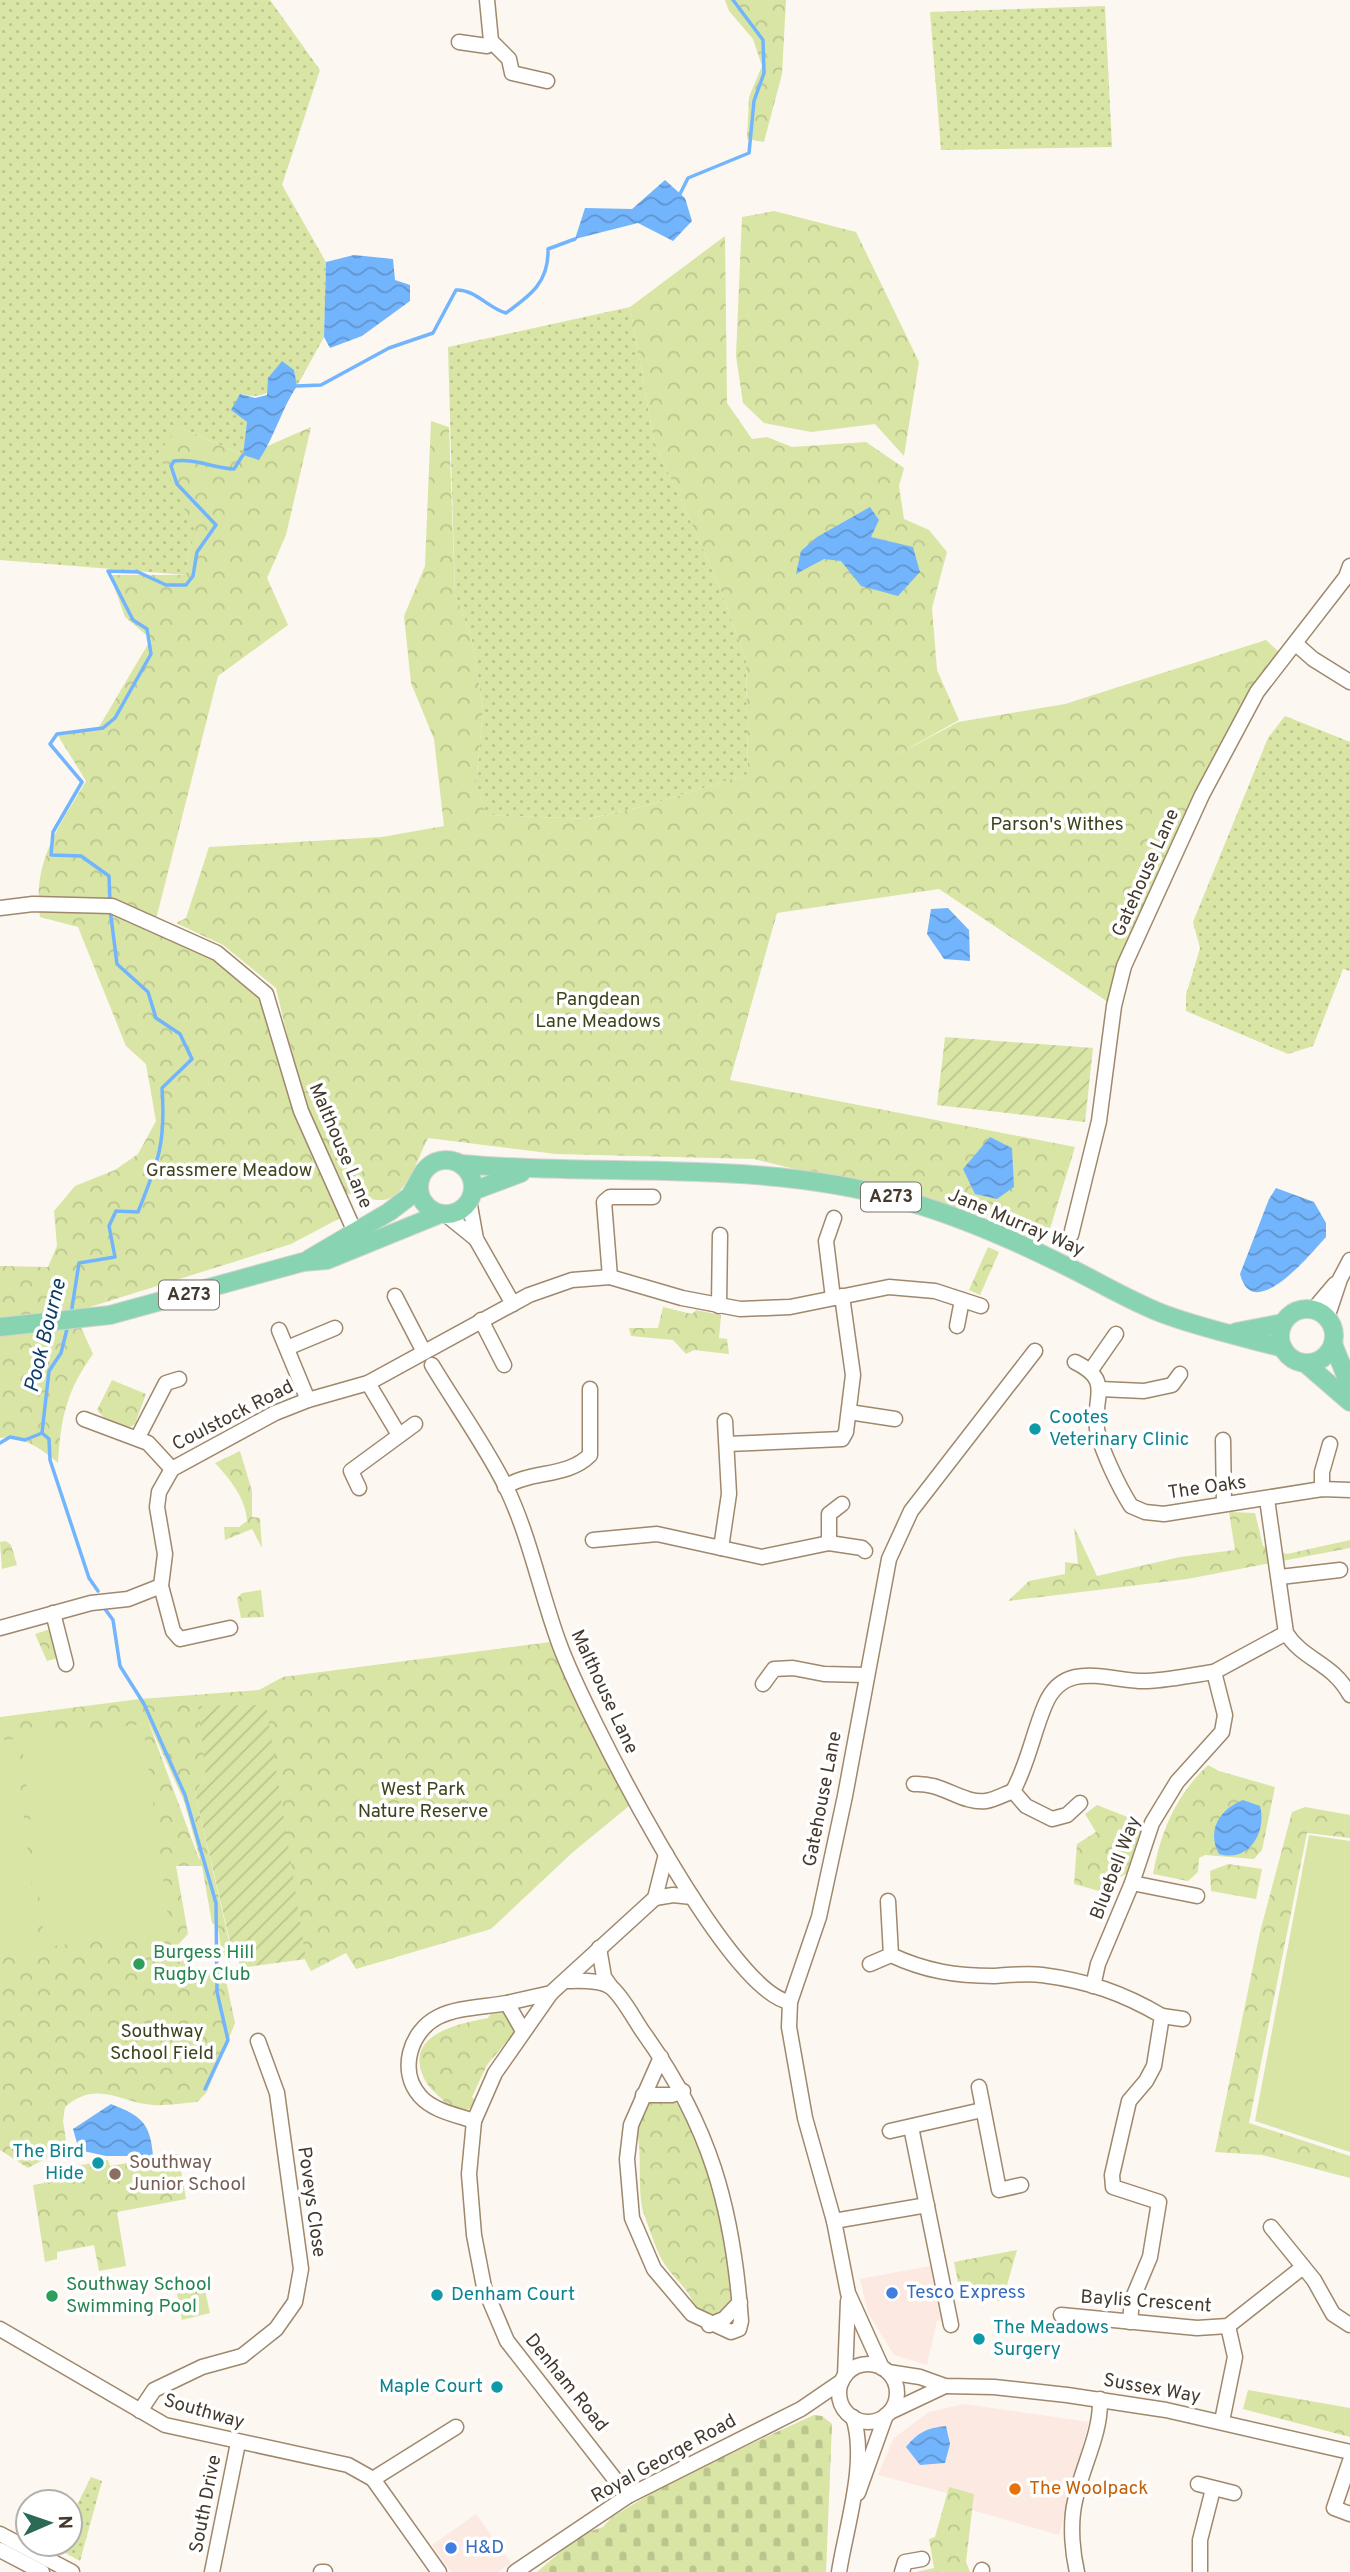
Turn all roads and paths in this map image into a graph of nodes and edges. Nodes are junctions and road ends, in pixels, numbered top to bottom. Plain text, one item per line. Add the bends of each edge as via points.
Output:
1 (486, 0) edge
2 (491, 41) junction
3 (459, 42) dead end
4 (547, 81) dead end
5 (1350, 566) edge
6 (1296, 644) junction
7 (1350, 682) edge
8 (0, 908) edge
9 (461, 1164) junction
10 (527, 1170) junction
11 (420, 1178) junction
12 (471, 1196) junction
13 (653, 1196) dead end
14 (443, 1214) junction
15 (834, 1218) dead end
16 (354, 1230) junction
17 (720, 1235) dead end
18 (1071, 1235) dead end
19 (476, 1239) junction
20 (1350, 1260) edge
21 (303, 1262) junction
22 (610, 1278) junction
23 (395, 1296) dead end
24 (837, 1297) junction
25 (962, 1300) junction
26 (513, 1304) junction
27 (719, 1306) junction
28 (981, 1306) dead end
29 (1320, 1314) junction
30 (481, 1321) junction
31 (1283, 1323) junction
32 (957, 1326) dead end
33 (0, 1327) edge
34 (335, 1328) dead end
35 (279, 1330) dead end
36 (1229, 1333) junction
37 (1116, 1334) dead end
38 (1333, 1344) junction
39 (286, 1348) junction
40 (1283, 1348) junction
41 (1035, 1351) dead end
42 (428, 1358) junction
43 (1076, 1362) dead end
44 (1305, 1363) junction
45 (504, 1365) dead end
46 (1091, 1370) junction
47 (1180, 1374) dead end
48 (179, 1378) dead end
49 (368, 1383) junction
50 (1350, 1387) edge
51 (590, 1388) dead end
52 (1100, 1389) junction
53 (308, 1400) junction
54 (1350, 1402) edge
55 (849, 1412) junction
56 (84, 1419) dead end
57 (895, 1419) dead end
58 (725, 1421) dead end
59 (415, 1424) dead end
60 (399, 1435) junction
61 (138, 1437) junction
62 (1223, 1440) dead end
63 (727, 1444) junction
64 (1330, 1444) dead end
65 (172, 1469) junction
66 (506, 1487) junction
67 (359, 1488) dead end
68 (1322, 1489) junction
69 (1350, 1490) edge
70 (1267, 1499) junction
71 (842, 1504) dead end
72 (1224, 1504) junction
73 (593, 1540) dead end
74 (828, 1543) junction
75 (721, 1548) junction
76 (865, 1551) dead end
77 (1340, 1570) dead end
78 (1280, 1577) junction
79 (161, 1586) junction
80 (53, 1613) junction
81 (0, 1628) edge
82 (230, 1628) dead end
83 (1286, 1633) junction
84 (66, 1664) dead end
85 (1214, 1672) junction
86 (1346, 1672) edge
87 (865, 1675) junction
88 (763, 1684) dead end
89 (1350, 1695) edge
90 (914, 1784) dead end
91 (1013, 1791) junction
92 (1080, 1803) dead end
93 (666, 1854) junction
94 (1132, 1883) junction
95 (1197, 1896) dead end
96 (692, 1897) junction
97 (655, 1898) junction
98 (888, 1901) dead end
99 (599, 1948) junction
100 (891, 1955) junction
101 (870, 1964) dead end
102 (565, 1981) junction
103 (1093, 1986) junction
104 (611, 1987) junction
105 (551, 1993) junction
106 (790, 2002) junction
107 (507, 2003) junction
108 (1162, 2016) junction
109 (1183, 2019) dead end
110 (523, 2031) junction
111 (258, 2041) dead end
112 (661, 2057) junction
113 (979, 2087) dead end
114 (683, 2091) junction
115 (643, 2095) junction
116 (982, 2110) junction
117 (474, 2121) junction
118 (911, 2127) junction
119 (890, 2131) dead end
120 (1021, 2185) dead end
121 (927, 2205) junction
122 (834, 2221) junction
123 (1272, 2227) dead end
124 (1303, 2267) junction
125 (848, 2293) junction
126 (1061, 2315) dead end
127 (1130, 2322) junction
128 (951, 2325) dead end
129 (1350, 2325) edge
130 (1227, 2326) junction
131 (0, 2329) edge
132 (885, 2370) junction
133 (844, 2379) junction
134 (945, 2386) junction
135 (1100, 2399) junction
136 (801, 2409) junction
137 (140, 2411) junction
138 (848, 2412) junction
139 (888, 2414) junction
140 (1222, 2421) junction
141 (456, 2427) dead end
142 (238, 2443) junction
143 (1350, 2452) edge
144 (1350, 2461) edge
145 (373, 2479) junction
146 (1198, 2484) dead end
147 (1213, 2489) junction
148 (1234, 2493) dead end
149 (628, 2496) junction
150 (852, 2509) junction
151 (1350, 2515) edge
152 (0, 2534) edge
153 (0, 2550) edge
154 (922, 2558) dead end
155 (42, 2572) edge
156 (72, 2572) edge
157 (212, 2572) edge
158 (439, 2572) edge
159 (515, 2572) edge
160 (839, 2572) edge
161 (902, 2572) edge
162 (1077, 2572) edge
163 (1200, 2572) edge

1 - 2 street
2 - 3 street via 487,46
2 - 4 street via 509,60 512,73
5 - 6 street, Gatehouse Lane
6 - 7 street
6 - 18 street, Gatehouse Lane via 1258,692 1202,795 1124,967 1114,1006 1099,1121
8 - 16 street, Malthouse Lane via 33,904 123,911 217,953 266,994 302,1111
9 - 10 main road, A273
9 - 11 main road via 438,1160
9 - 12 main road via 471,1176
10 - 12 main road, A273
10 - 36 main road, Jane Murray Way / A273 via 657,1170 781,1177 897,1198 975,1224 1160,1312
11 - 14 main road via 422,1201
11 - 16 main road, A273 via 410,1196
12 - 14 main road via 459,1210
12 - 19 street
13 - 22 street via 610,1197 604,1202
14 - 19 street
14 - 21 main road, A273 via 327,1260
15 - 24 street via 826,1241
16 - 21 main road, A273
17 - 27 street
19 - 26 street
20 - 29 street
21 - 33 main road, A273 via 122,1312
22 - 26 street, Coulstock Road via 572,1280
22 - 27 street, Coulstock Road
23 - 42 street, Malthouse Lane
24 - 25 street, Coulstock Road via 889,1287 915,1288
24 - 27 street, Coulstock Road via 772,1309
24 - 55 street via 853,1375
25 - 28 street, Coulstock Road
25 - 32 street
26 - 30 street, Coulstock Road
29 - 31 main road via 1296,1311
29 - 38 main road via 1334,1335
30 - 42 street, Coulstock Road
30 - 45 street
31 - 36 main road, Jane Murray Way / A273
31 - 40 main road
34 - 39 street
35 - 39 street
36 - 40 main road, Jane Murray Way / A273
37 - 46 street
38 - 44 main road via 1322,1358
38 - 50 main road
39 - 53 street
40 - 44 main road
41 - 87 street, Gatehouse Lane via 911,1511 889,1559
42 - 49 street, Coulstock Road
42 - 66 street, Malthouse Lane
43 - 46 street
44 - 54 main road
46 - 52 street, The Oaks
47 - 52 street via 1172,1385 1144,1391
48 - 61 street via 166,1383
49 - 53 street, Coulstock Road
49 - 60 street
51 - 66 street via 590,1455 572,1468 517,1479
52 - 72 street, The Oaks via 1097,1428 1131,1506 1164,1514
53 - 65 street, Coulstock Road
55 - 57 street
55 - 63 street via 842,1439
56 - 61 street
58 - 63 street
59 - 60 street
60 - 67 street via 351,1471
61 - 65 street
62 - 72 street
63 - 75 street via 728,1503
64 - 68 street
65 - 79 street, Coulstock Road via 159,1492 157,1507 164,1554
66 - 93 street, Malthouse Lane via 568,1665 641,1816
68 - 69 street, The Oaks
68 - 70 street, The Oaks
70 - 72 street, The Oaks
70 - 78 street
71 - 74 street via 829,1514
73 - 75 street via 644,1533
74 - 75 street via 762,1557
74 - 76 street
77 - 78 street
78 - 83 street
79 - 80 street via 128,1598
79 - 82 street, Coulstock Road via 173,1631 180,1639
80 - 81 street
80 - 84 street
83 - 85 street
83 - 86 street via 1293,1645
85 - 91 street via 1140,1681 1086,1674 1065,1679 1045,1705
85 - 94 street, Bluebell Way via 1225,1716 1222,1732 1177,1782 1158,1813
86 - 89 street
87 - 88 street via 775,1669
87 - 106 street, Gatehouse Lane via 819,1917
90 - 91 street via 930,1783 985,1802
91 - 92 street via 1026,1806 1052,1819 1067,1815
93 - 96 street, Malthouse Lane
93 - 97 street
94 - 95 street
94 - 103 street, Bluebell Way
96 - 97 street
96 - 106 street, Malthouse Lane via 771,1995
97 - 99 street, Denham Road
98 - 100 street
99 - 102 street, Denham Road
99 - 104 street via 604,1977
100 - 101 street
100 - 103 street via 922,1969 957,1975 1040,1974
102 - 104 street
102 - 105 street, Denham Road
103 - 108 street via 1124,1994
104 - 112 street
105 - 107 street, Denham Road
105 - 110 street, Denham Road
106 - 122 street, Gatehouse Lane via 789,2027 805,2118
107 - 110 street
107 - 117 street, Denham Road via 440,2016 415,2036 409,2053 408,2068 420,2097
108 - 109 street
108 - 127 street via 1154,2066 1129,2101 1112,2175 1113,2187 1166,2202 1132,2300
110 - 117 street, Denham Road via 495,2073
111 - 137 street, Poveys Close via 271,2069 279,2106 301,2269 295,2302 276,2329 242,2356 202,2367 154,2390
112 - 114 street
112 - 115 street
113 - 116 street
114 - 115 street
114 - 115 street via 719,2179 737,2265 740,2302 724,2319 709,2325 692,2314 654,2269 632,2218 626,2159 631,2125
116 - 118 street
116 - 120 street via 999,2190
117 - 149 street, Denham Road via 469,2174 484,2287 507,2341
118 - 119 street
118 - 121 street
121 - 122 street
121 - 128 street
122 - 125 street, Gatehouse Lane
123 - 124 street
124 - 129 street via 1333,2314
124 - 130 street, Baylis Crescent
125 - 132 street, Gatehouse Lane
125 - 133 street, Gatehouse Lane
126 - 127 street, Baylis Crescent
127 - 130 street, Baylis Crescent
130 - 140 street, Baylis Crescent via 1235,2357
131 - 137 street, Southway
132 - 133 street via 863,2365
132 - 134 street, Sussex Way
132 - 139 street via 897,2390
133 - 136 street, Royal George Road
133 - 138 street via 840,2394
134 - 135 street, Sussex Way
134 - 139 street, Sussex Way
135 - 140 street, Sussex Way
135 - 162 street via 1100,2415 1074,2502
136 - 138 street, Royal George Road via 832,2404
136 - 149 street, Royal George Road
137 - 142 street, Southway via 165,2425
138 - 139 street via 870,2422
138 - 150 street via 858,2447
139 - 150 street
140 - 143 street, Sussex Way
141 - 145 street
142 - 145 street, Southway via 348,2465
142 - 157 street, South Drive
144 - 151 street via 1334,2508
145 - 158 street
146 - 147 street
147 - 148 street
147 - 163 street via 1199,2540
149 - 159 street, Royal George Road
150 - 160 street
152 - 156 street
153 - 155 street
154 - 161 street via 905,2562

